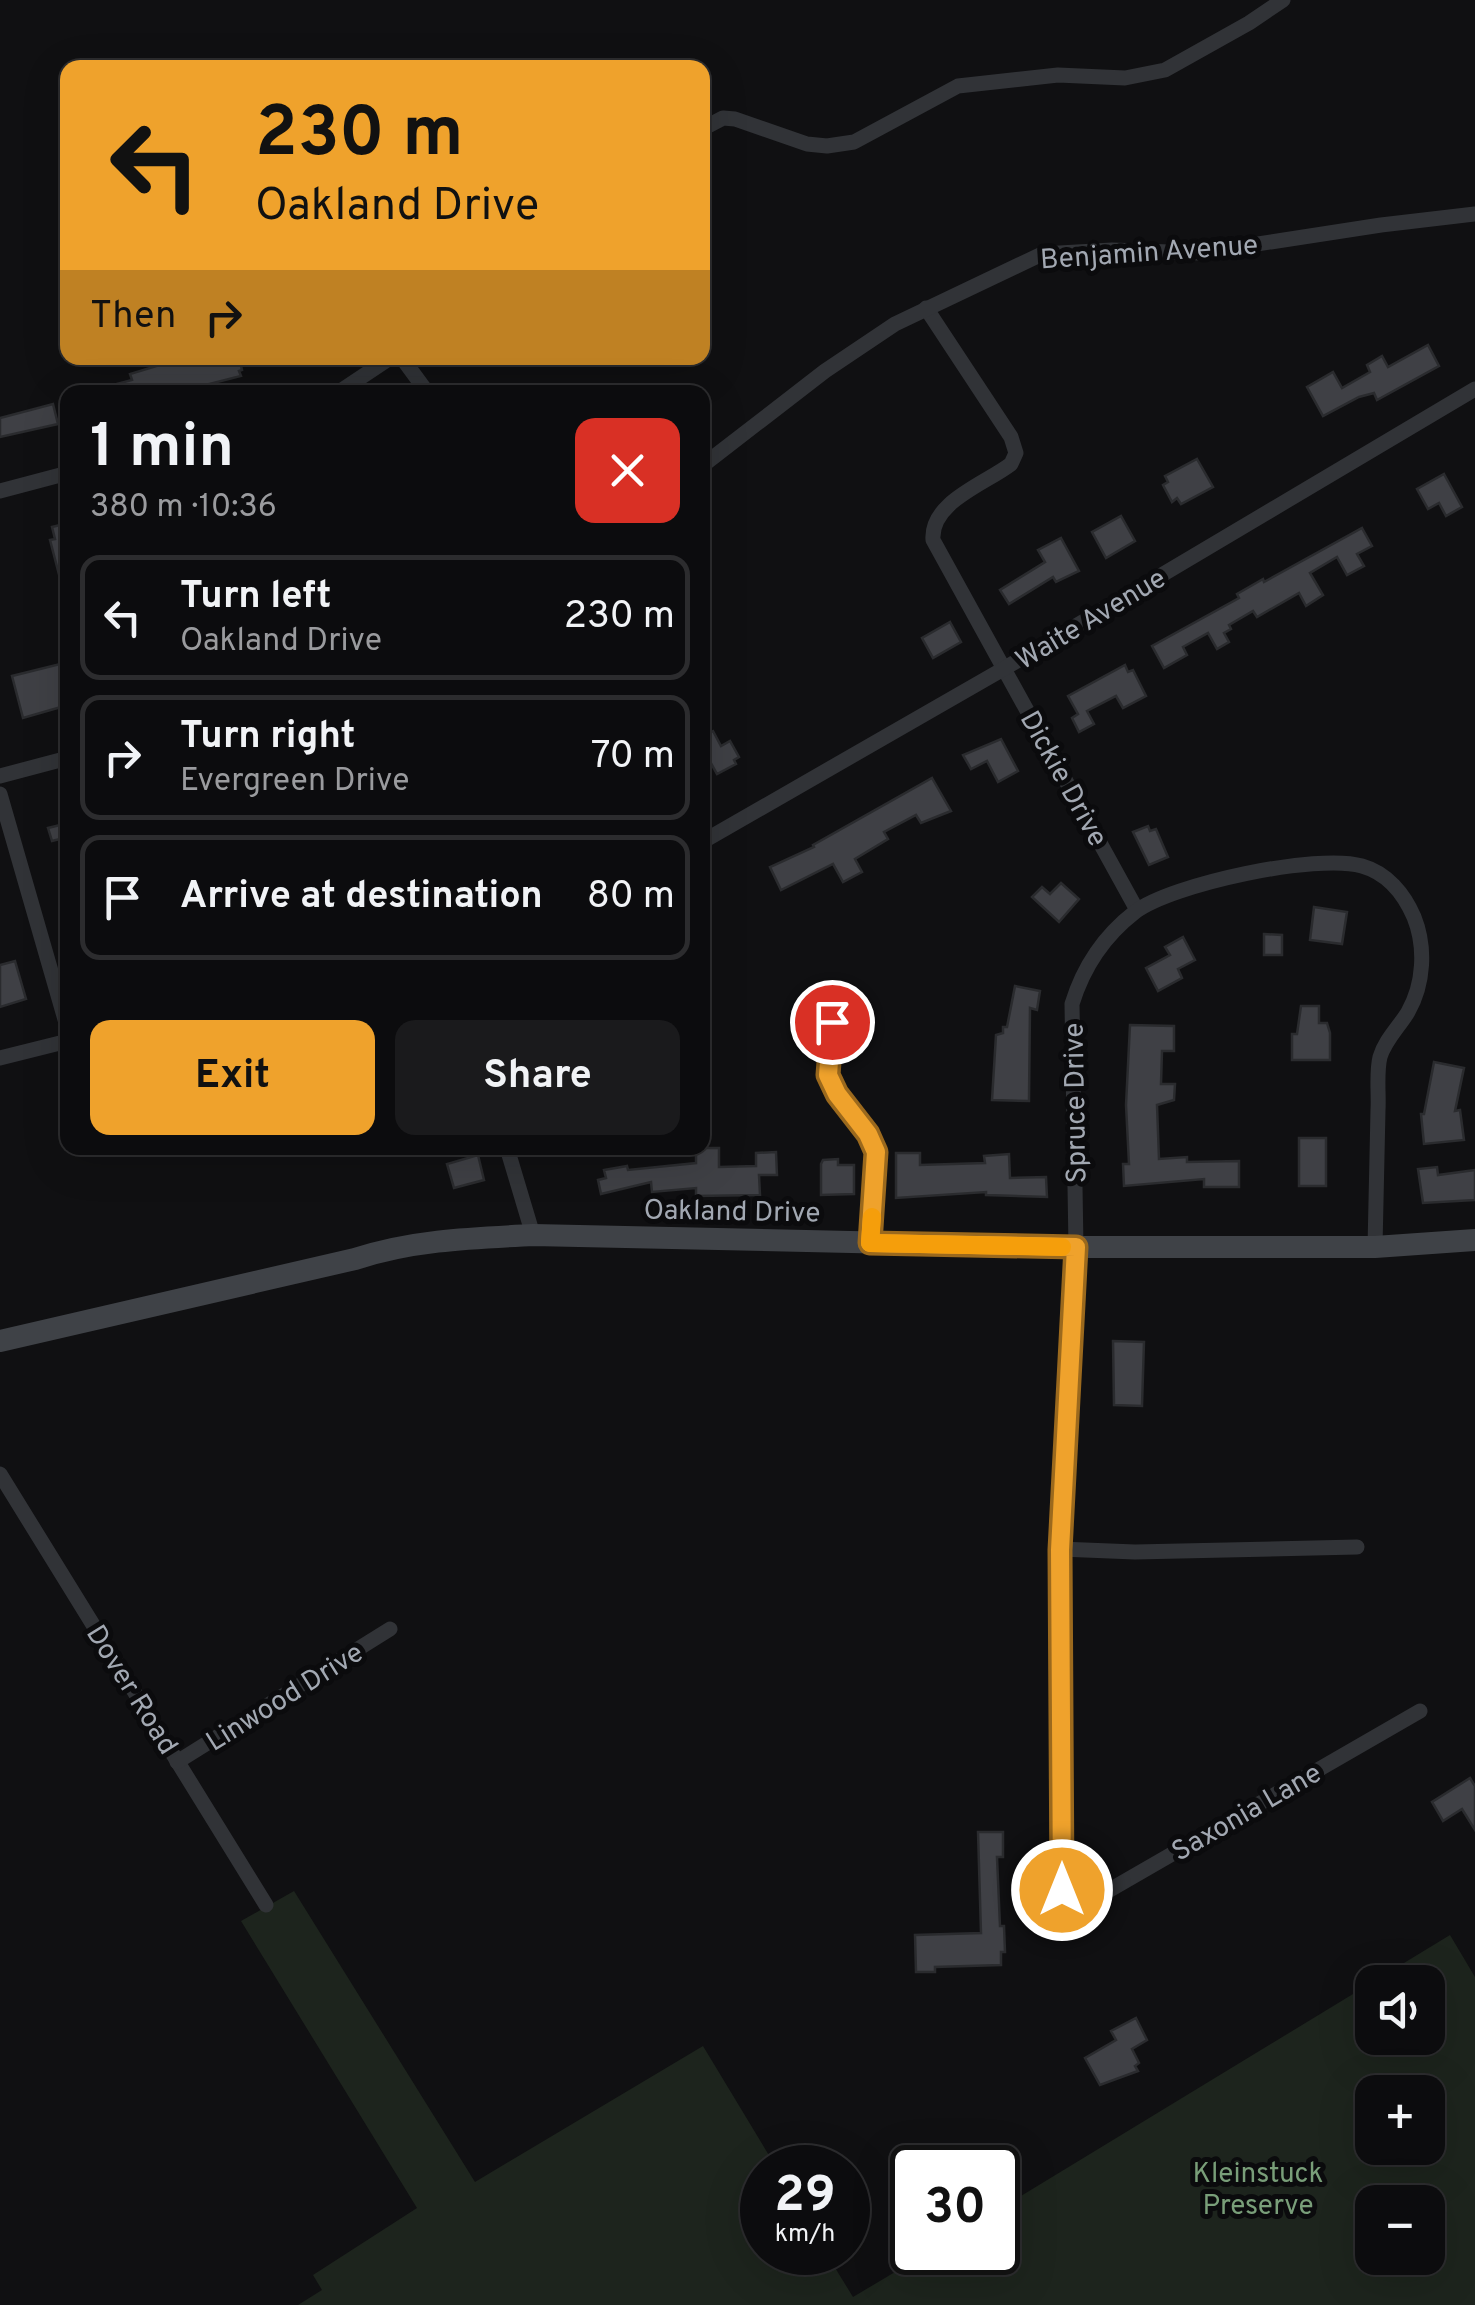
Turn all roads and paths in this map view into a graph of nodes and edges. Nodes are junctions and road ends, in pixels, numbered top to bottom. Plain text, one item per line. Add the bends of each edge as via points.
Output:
1 (1283, 0) edge
2 (710, 124) edge
3 (1475, 214) edge
4 (926, 308) junction
5 (380, 365) edge
6 (350, 385) edge
7 (1475, 389) edge
8 (710, 460) edge
9 (60, 475) edge
10 (0, 491) edge
11 (1005, 668) junction
12 (60, 760) edge
13 (0, 776) edge
14 (0, 794) edge
15 (710, 837) edge
16 (1137, 910) junction
17 (60, 1002) edge
18 (832, 1022) dead end
19 (60, 1043) edge
20 (0, 1058) edge
21 (509, 1155) edge
22 (533, 1235) junction
23 (1475, 1240) edge
24 (870, 1243) junction
25 (1076, 1247) junction
26 (1375, 1247) junction
27 (0, 1342) edge
28 (0, 1474) edge
29 (1357, 1547) dead end
30 (1060, 1550) junction
31 (390, 1629) dead end
32 (1420, 1711) dead end
33 (177, 1762) junction
34 (266, 1905) dead end
35 (1070, 1906) joint

1 - 2 street via 1155,73 958,86 854,142 807,144 735,119
3 - 4 street, Benjamin Avenue via 1199,253 1042,254
4 - 8 street, Benjamin Avenue via 825,371
4 - 11 street, Dickie Drive via 1016,453 1011,464 946,507 932,528 940,558
5 - 6 street
7 - 11 street, Waite Avenue
9 - 10 street
11 - 15 street, Waite Avenue
11 - 16 street, Dickie Drive
12 - 13 street
14 - 17 street
16 - 25 street, Spruce Drive via 1094,956 1072,1004
16 - 26 street, Spruce Drive via 1163,897 1297,864 1362,866 1400,892 1422,946 1420,979 1380,1059
18 - 24 street via 828,1075 876,1152
19 - 20 street
21 - 22 street
22 - 24 main road, Oakland Drive
22 - 27 main road, Oakland Drive via 386,1248
23 - 26 main road, Oakland Drive
24 - 25 main road, Oakland Drive
25 - 26 main road, Oakland Drive
25 - 30 street, Spruce Drive
28 - 33 street, Dover Road
29 - 30 street
30 - 35 street, Spruce Drive via 1062,1890
31 - 33 street, Linwood Drive
32 - 35 street, Saxonia Lane
33 - 34 street, Dover Road

